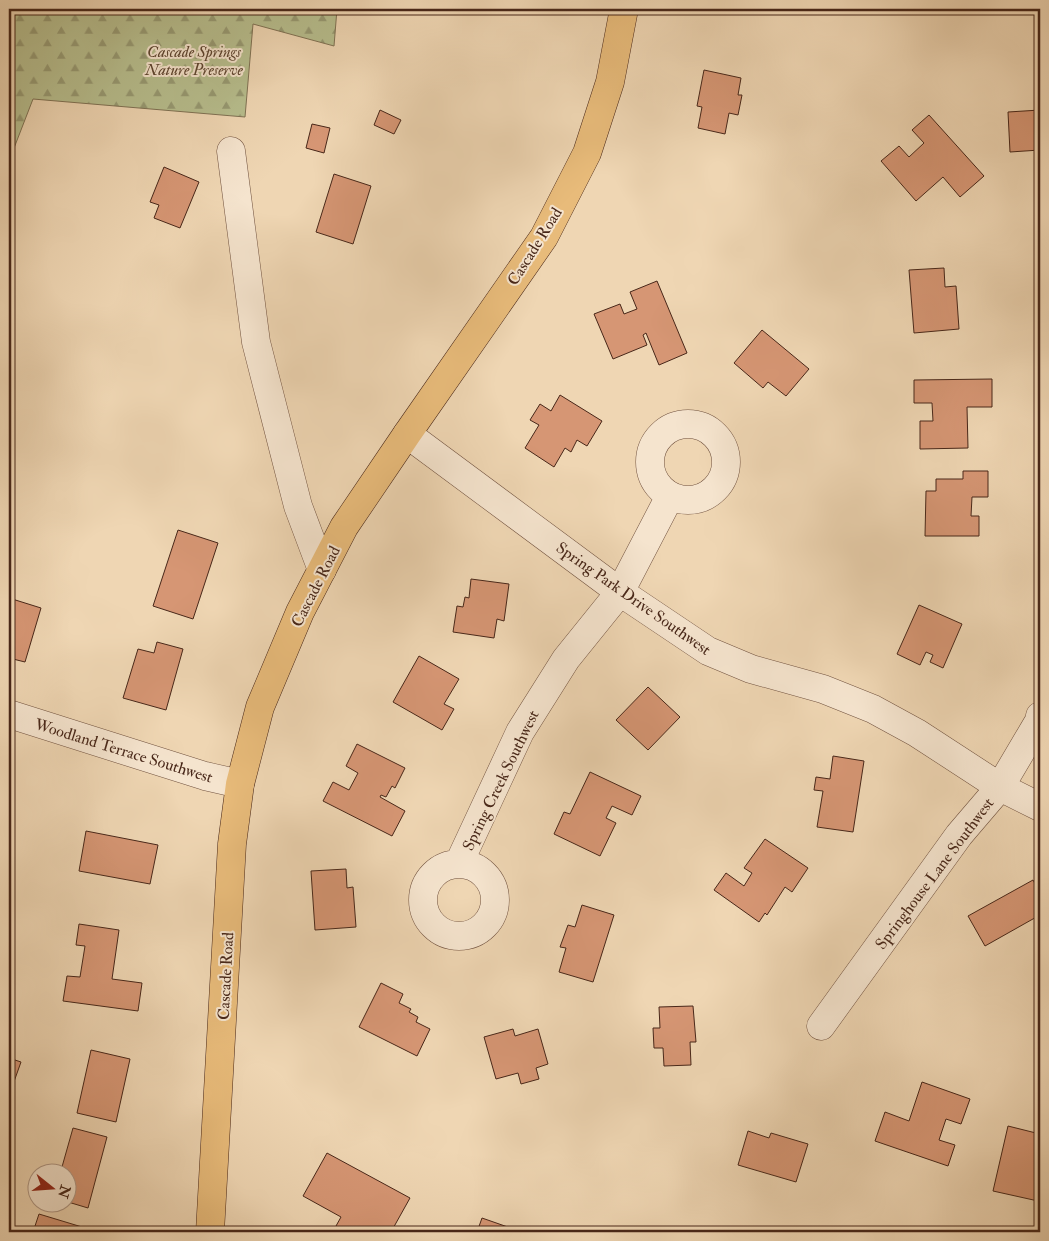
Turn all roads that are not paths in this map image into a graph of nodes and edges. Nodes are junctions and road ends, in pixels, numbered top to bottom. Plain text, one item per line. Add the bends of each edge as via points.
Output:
1 (624, 9) edge
2 (231, 151) dead end
3 (407, 434) junction
4 (670, 496) dead end
5 (322, 570) junction
6 (620, 592) junction
7 (9, 714) edge
8 (1040, 716) edge
9 (240, 784) junction
10 (1000, 787) junction
11 (1040, 807) edge
12 (459, 863) dead end
13 (821, 1026) dead end
14 (210, 1232) edge

1 - 3 main road, Cascade Road via 610,82 587,153 544,237
2 - 5 street via 256,342 298,506
3 - 5 main road, Cascade Road via 344,528
3 - 6 street, Spring Park Drive Southwest
4 - 6 street, Spring Creek Southwest
5 - 9 main road, Cascade Road via 300,612 260,707
6 - 10 street, Spring Park Drive Southwest via 708,651 751,669 823,689 873,709 917,733
6 - 12 street, Spring Creek Southwest via 566,659 520,732
7 - 9 street, Woodland Terrace Southwest
8 - 10 street, Springhouse Lane Southwest
9 - 14 main road, Cascade Road via 232,844
10 - 11 street, Spring Park Drive Southwest
10 - 13 street, Springhouse Lane Southwest via 959,835

